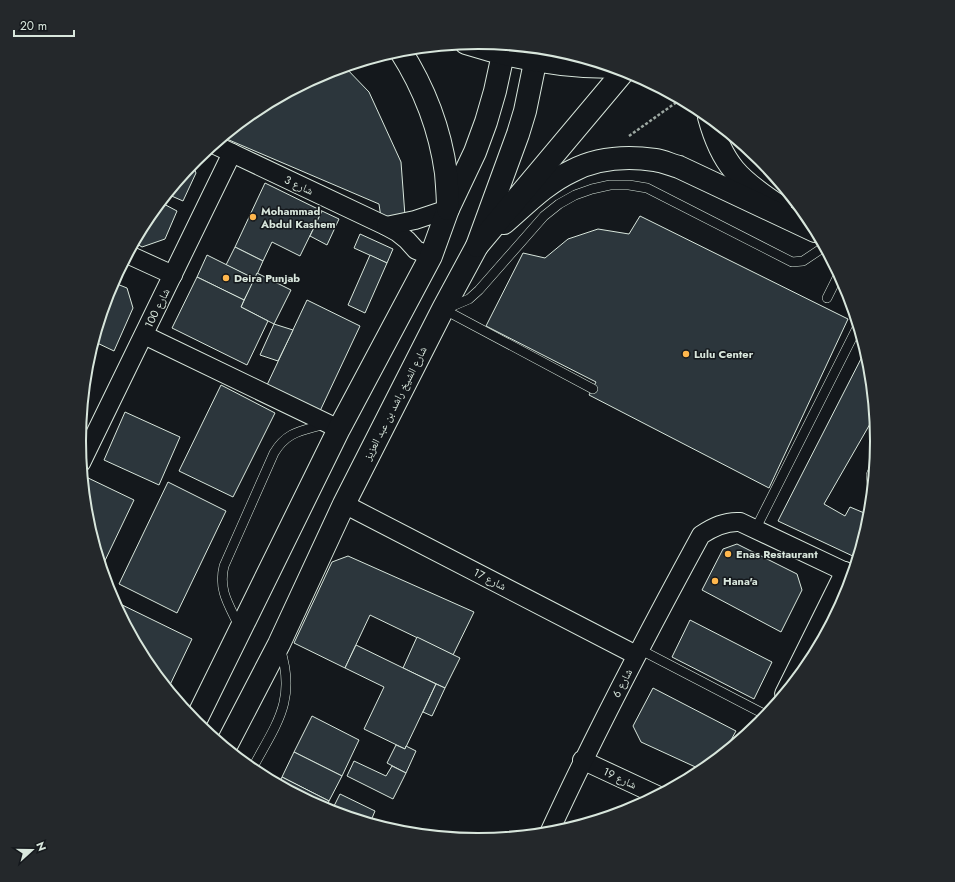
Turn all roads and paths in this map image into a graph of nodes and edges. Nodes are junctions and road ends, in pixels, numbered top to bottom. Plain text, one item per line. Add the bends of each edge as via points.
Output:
1 (504, 50) edge
2 (518, 51) edge
3 (537, 54) edge
4 (404, 56) edge
5 (593, 66) edge
6 (620, 76) edge
7 (676, 103) edge
8 (712, 127) edge
9 (627, 138) dead end
10 (218, 147) edge
11 (232, 153) junction
12 (448, 209) junction
13 (803, 223) edge
14 (386, 226) junction
15 (805, 226) edge
16 (477, 246) junction
17 (820, 250) edge
18 (132, 256) edge
19 (431, 256) junction
20 (173, 275) junction
21 (835, 281) edge
22 (827, 298) dead end
23 (443, 309) junction
24 (854, 334) edge
25 (144, 335) junction
26 (593, 388) dead end
27 (333, 426) junction
28 (86, 453) edge
29 (344, 504) junction
30 (756, 528) junction
31 (847, 572) edge
32 (844, 581) edge
33 (240, 629) junction
34 (279, 644) junction
35 (637, 652) junction
36 (801, 662) edge
37 (760, 712) edge
38 (198, 716) edge
39 (228, 743) edge
40 (582, 760) junction
41 (255, 763) edge
42 (652, 793) edge
43 (552, 825) edge

1 - 12 main road via 486,122
2 - 3 main road
3 - 5 main road via 580,66
3 - 16 main road, شارع الشيخ راشد بن عبد العزيز via 518,134
4 - 12 main road via 426,99 438,135 446,172
6 - 16 main road
7 - 9 path
8 - 13 main road via 717,143 739,177
10 - 11 street, شارع 3
11 - 14 street, شارع 3
11 - 20 street, شارع 100
12 - 14 street
12 - 19 main road
14 - 19 street, شارع 3 via 397,232 416,250
15 - 16 main road via 679,167 657,160 628,157 599,161 571,171 547,187
16 - 23 main road, شارع الشيخ راشد بن عبد العزيز
17 - 23 lane via 802,261 792,262 647,188 610,185 575,195 558,204 544,216 479,290 456,305
18 - 20 street
19 - 27 main road
20 - 25 street, شارع 100
21 - 22 lane
23 - 26 lane
23 - 29 main road, شارع الشيخ راشد بن عبد العزيز
24 - 30 lane
25 - 27 street
25 - 28 street, شارع 100
27 - 33 main road
27 - 33 lane via 294,433 279,444 274,453 222,573 224,596
29 - 34 main road, شارع الشيخ راشد بن عبد العزيز
29 - 35 street, شارع 17
30 - 31 street
30 - 35 street, شارع 6 via 740,522 725,523 701,535
32 - 36 street
33 - 38 main road
34 - 39 main road, شارع الشيخ راشد بن عبد العزيز
34 - 41 lane via 286,677 283,708
35 - 37 lane
35 - 40 street, شارع 6
40 - 42 street, شارع 19
40 - 43 street, شارع 6

